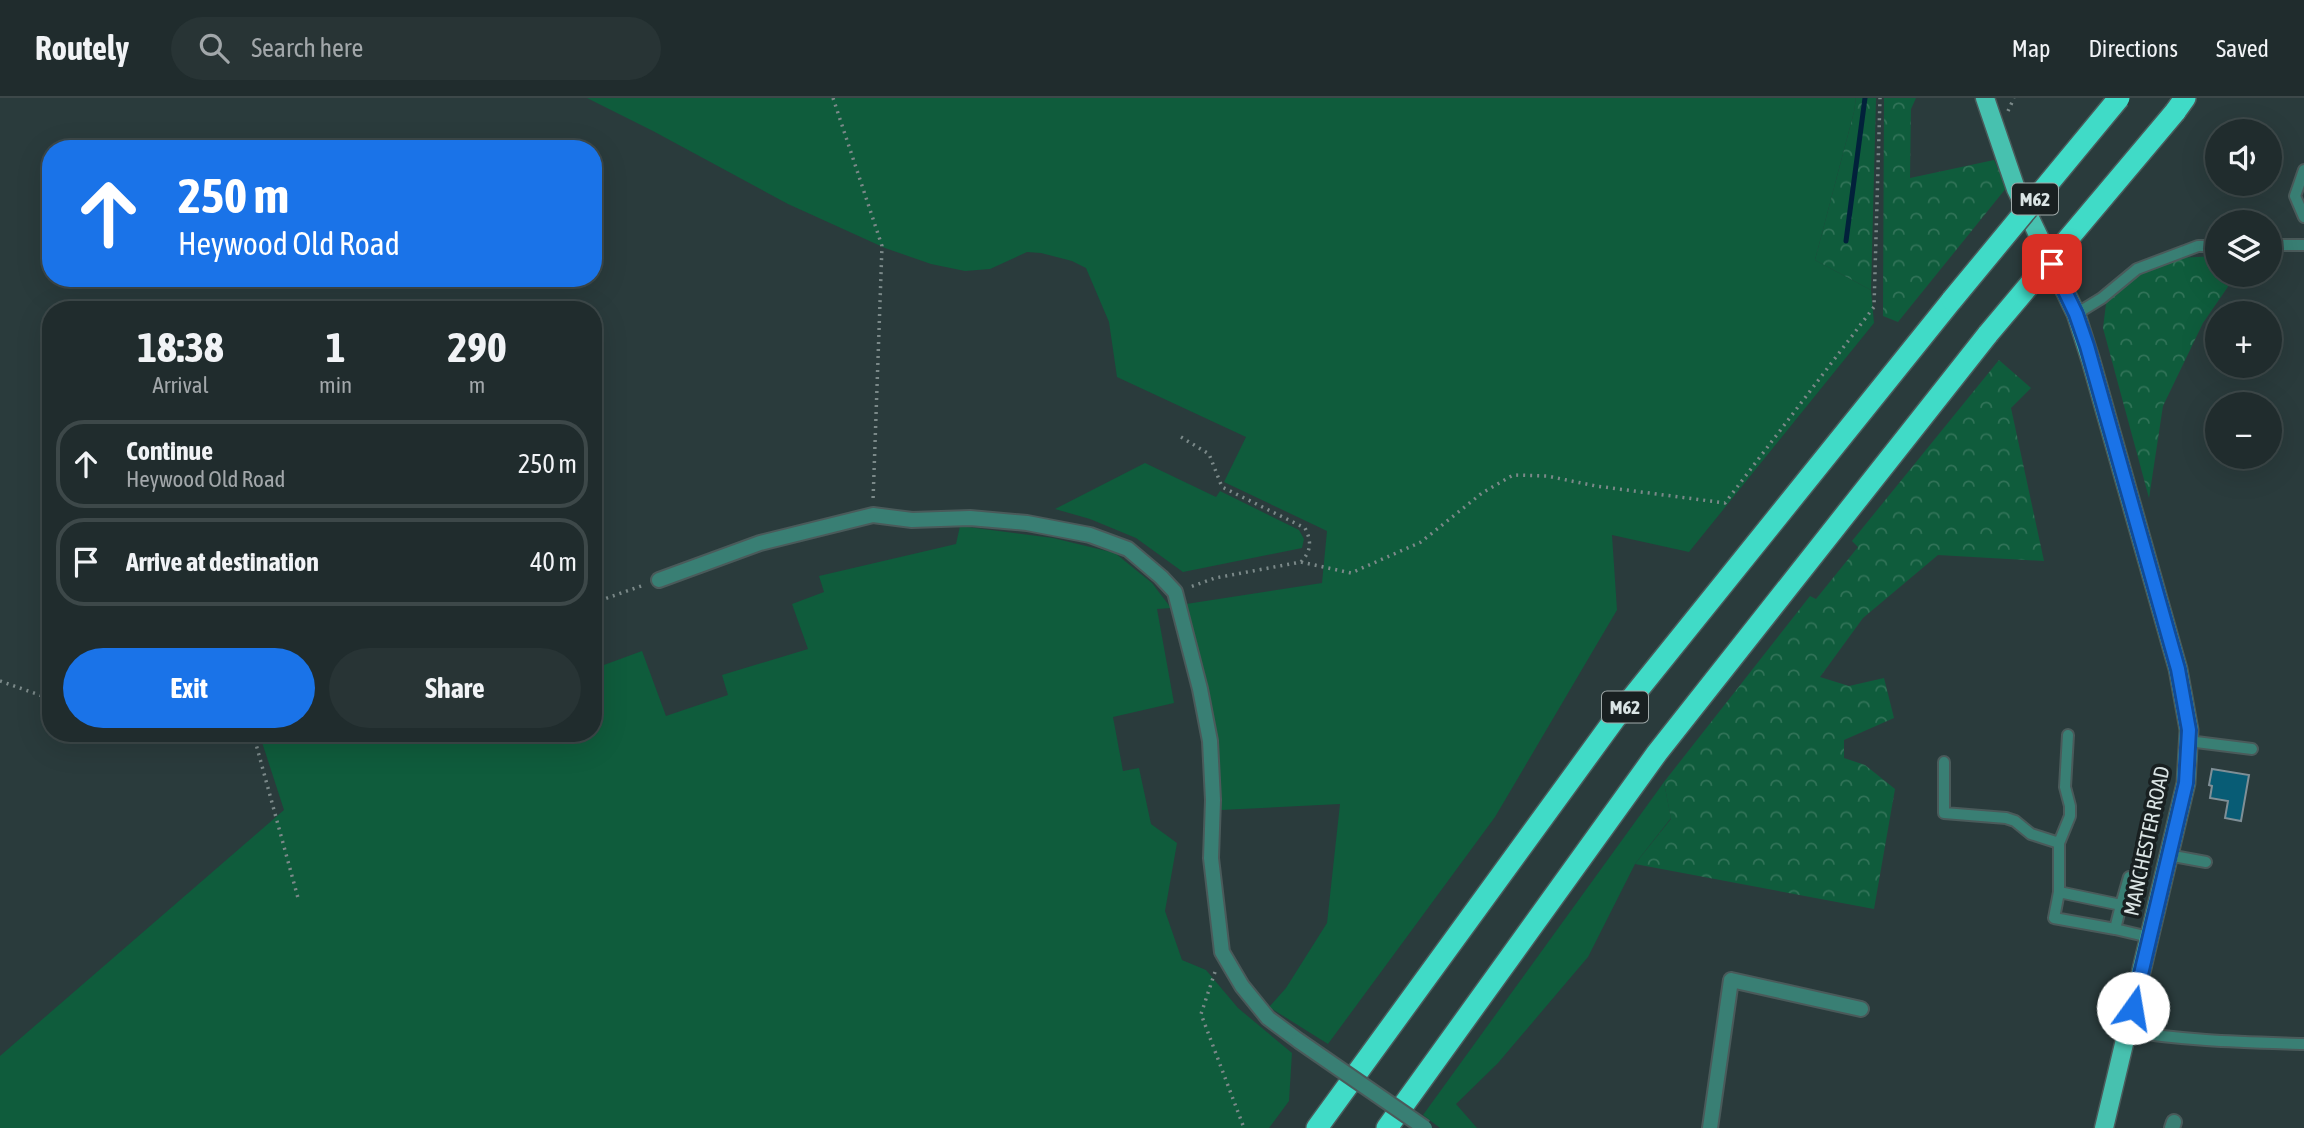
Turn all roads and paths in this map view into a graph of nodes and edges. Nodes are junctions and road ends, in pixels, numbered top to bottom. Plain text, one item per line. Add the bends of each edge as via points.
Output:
1 (833, 98) edge
2 (1880, 98) edge
3 (1985, 98) edge
4 (2119, 98) edge
5 (2180, 105) edge
6 (2304, 170) edge
7 (2304, 217) edge
8 (2282, 245) edge
9 (2304, 245) edge
10 (2205, 246) edge
11 (2076, 314) junction
12 (1181, 437) dead end
13 (873, 515) junction
14 (1301, 562) junction
15 (659, 580) joint
16 (1175, 592) junction
17 (602, 600) edge
18 (0, 681) edge
19 (42, 696) edge
20 (2068, 735) dead end
21 (2188, 741) junction
22 (255, 742) edge
23 (2252, 748) dead end
24 (1944, 762) dead end
25 (2059, 843) junction
26 (2168, 855) junction
27 (2206, 862) dead end
28 (2129, 877) dead end
29 (2059, 892) junction
30 (298, 898) dead end
31 (2121, 905) junction
32 (2115, 929) junction
33 (2149, 937) junction
34 (1222, 953) junction
35 (1861, 1009) dead end
36 (2127, 1031) junction
37 (2304, 1044) edge
38 (1244, 1128) edge
39 (1317, 1128) edge
40 (1387, 1128) edge
41 (1425, 1128) edge
42 (1710, 1128) edge
43 (2105, 1128) edge

1 - 13 path via 883,246
2 - 14 path via 1874,307 1725,503 1513,475 1482,493 1421,542 1351,573
3 - 11 main road, MANCHESTER ROAD via 2016,189
4 - 39 highway, M62, bridge via 1614,720
5 - 40 highway, M62, bridge via 1988,334 1657,753
6 - 7 lane via 2295,196
8 - 9 lane
10 - 11 lane via 2137,270
11 - 21 main road, MANCHESTER ROAD via 2178,669
12 - 14 path via 1209,454 1222,487 1305,528 1311,538 1309,553
13 - 15 street via 760,543
13 - 16 street via 1027,523 1090,535 1128,549
14 - 16 path via 1215,578
15 - 17 path
16 - 34 street via 1210,741 1210,858
18 - 19 path
20 - 25 lane via 2065,787 2070,816
21 - 23 lane
21 - 26 main road, MANCHESTER ROAD via 2186,783
22 - 30 path
24 - 25 lane via 1944,813 2006,818 2031,834
25 - 29 lane
26 - 27 lane
26 - 33 main road, MANCHESTER ROAD
28 - 31 lane
29 - 31 lane
29 - 32 lane via 2054,918
31 - 32 lane
32 - 33 lane
33 - 36 main road, MANCHESTER ROAD
34 - 38 path via 1201,1014
34 - 41 street, bridge via 1268,1018
35 - 42 street via 1731,980
36 - 37 lane via 2158,1037
36 - 43 main road, MANCHESTER ROAD

